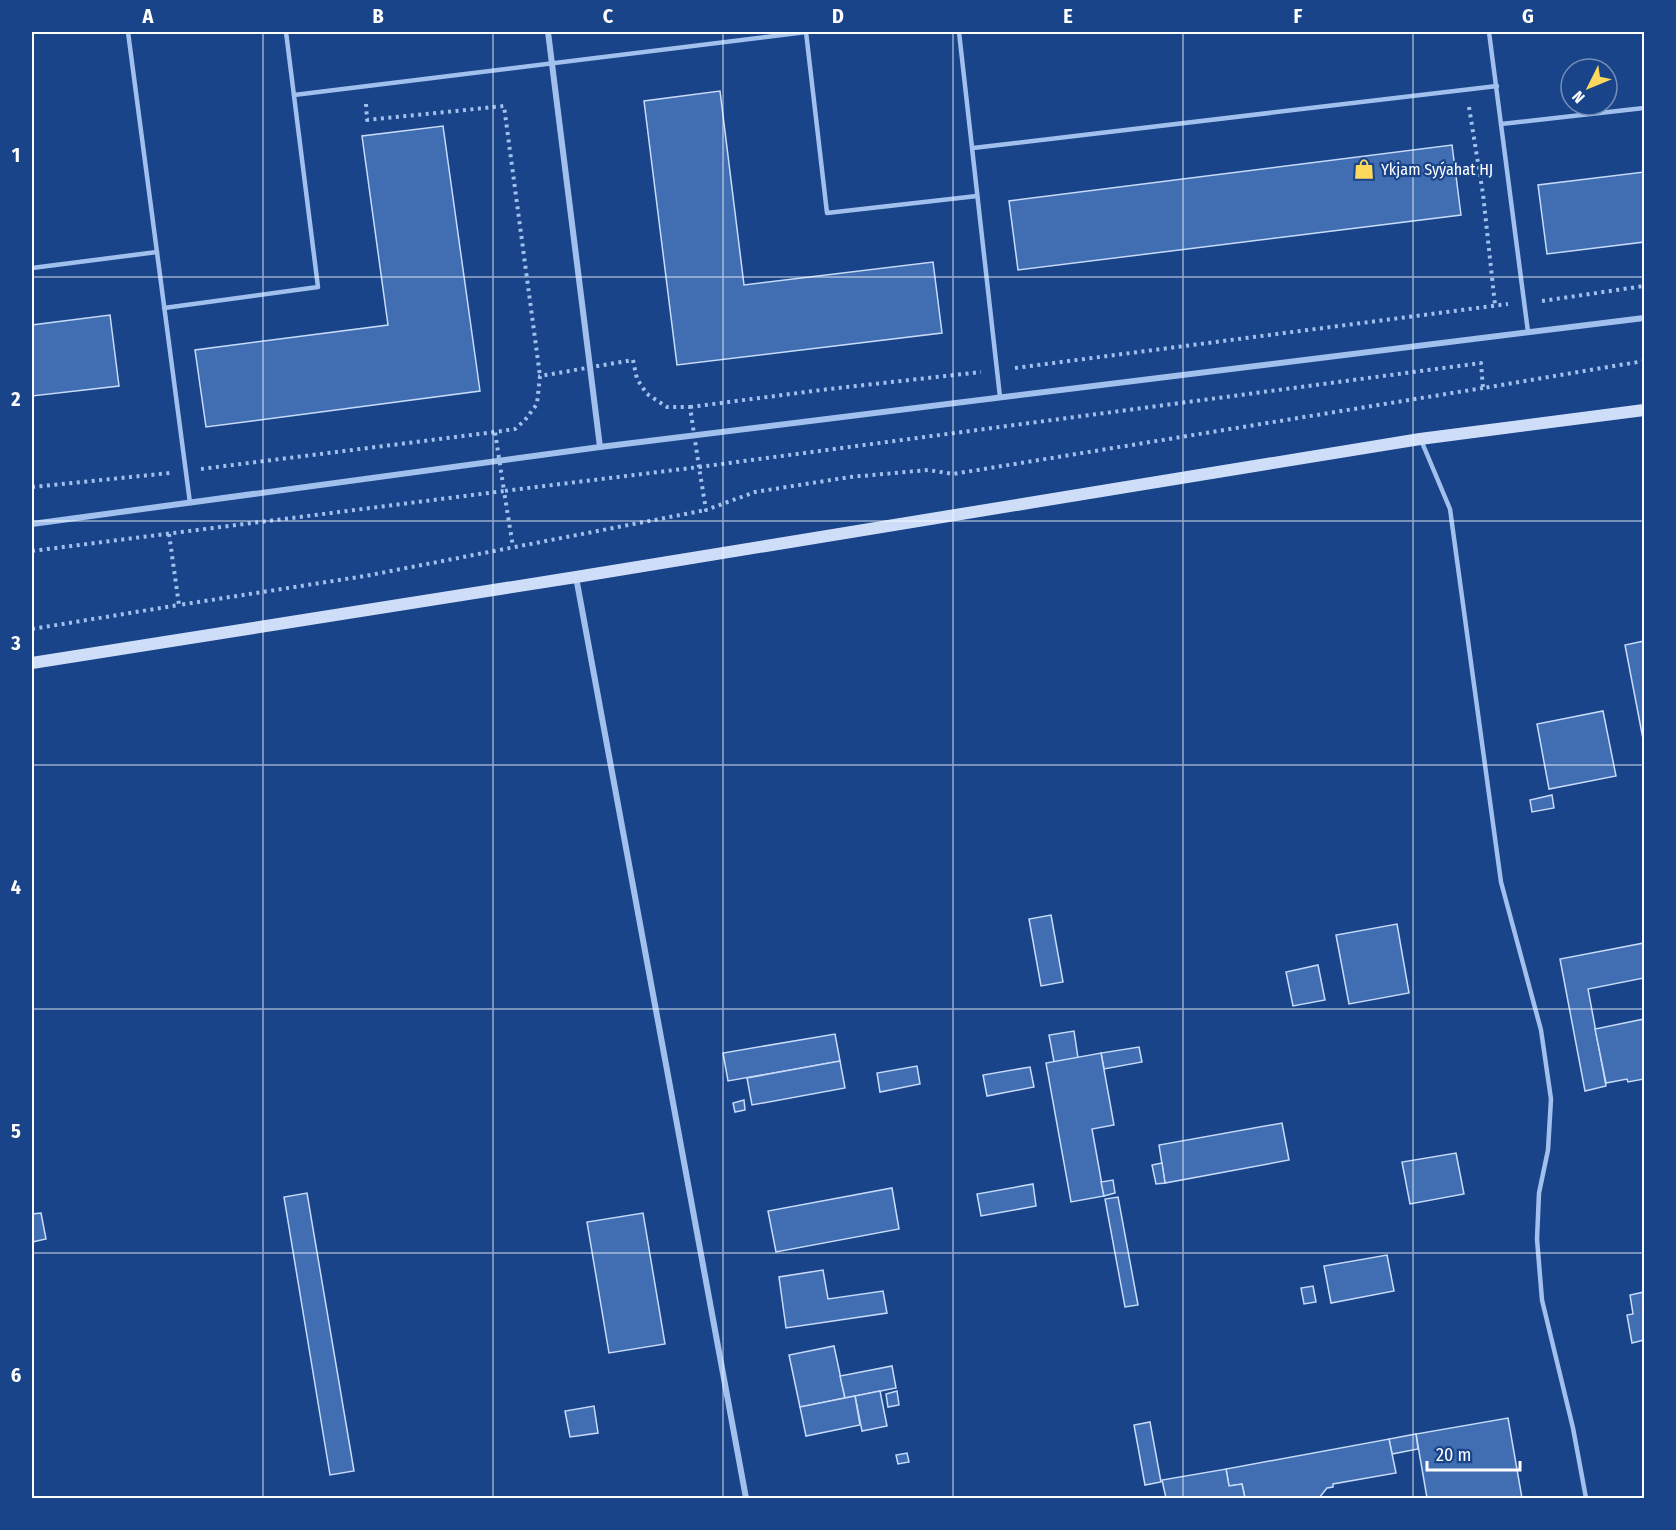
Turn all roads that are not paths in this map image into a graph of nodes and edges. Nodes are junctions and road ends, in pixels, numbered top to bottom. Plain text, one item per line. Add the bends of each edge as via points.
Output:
1 (128, 32) edge
2 (286, 32) edge
3 (548, 32) edge
4 (806, 32) edge
5 (959, 32) edge
6 (1489, 32) edge
7 (552, 63) junction
8 (1497, 86) junction
9 (294, 95) junction
10 (1644, 108) edge
11 (1502, 124) junction
12 (973, 148) junction
13 (977, 196) junction
14 (157, 252) junction
15 (32, 268) edge
16 (164, 308) junction
17 (1644, 318) edge
18 (1528, 332) junction
19 (1000, 398) junction
20 (1644, 410) edge
21 (1420, 439) junction
22 (600, 447) junction
23 (189, 503) junction
24 (32, 524) edge
25 (576, 578) junction
26 (32, 663) edge
27 (746, 1498) edge
28 (1586, 1498) edge

1 - 14 lane
2 - 9 lane
3 - 7 street
4 - 7 lane
4 - 13 lane via 827,213
5 - 12 lane
6 - 8 lane
7 - 9 lane
7 - 22 street
8 - 11 lane
8 - 12 lane
9 - 16 lane via 318,287
10 - 11 lane
11 - 18 lane
12 - 13 lane
13 - 19 lane
14 - 15 lane
14 - 16 lane
16 - 23 lane
17 - 18 street
18 - 19 street
19 - 22 street
20 - 21 street
21 - 25 street
21 - 28 lane via 1450,508 1501,882 1541,1030 1551,1099 1548,1150 1539,1193 1537,1239 1542,1300
22 - 23 street
23 - 24 street
25 - 26 street
25 - 27 street

